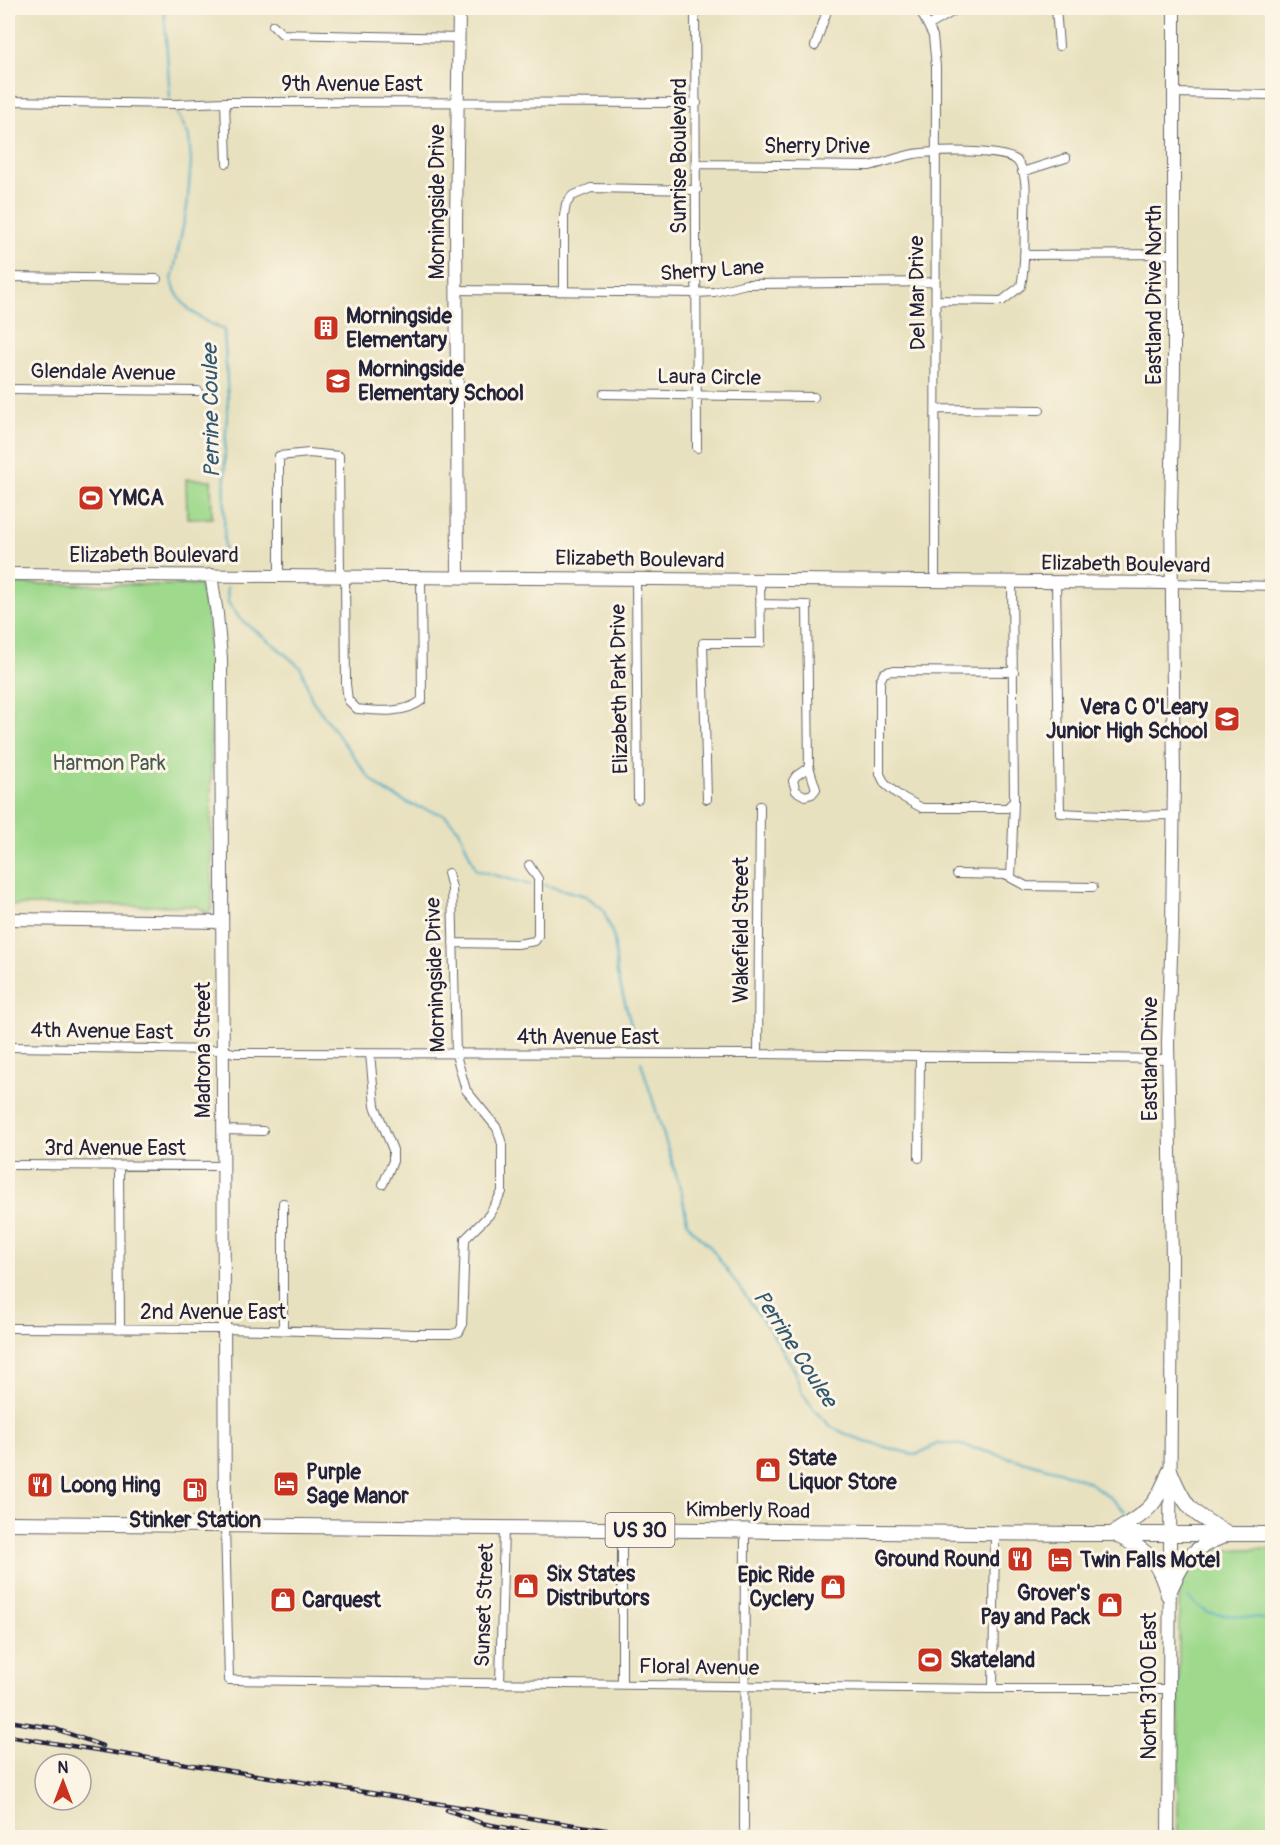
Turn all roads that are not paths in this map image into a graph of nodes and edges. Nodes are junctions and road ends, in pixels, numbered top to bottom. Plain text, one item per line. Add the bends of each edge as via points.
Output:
1 (459, 8) edge
2 (695, 8) edge
3 (828, 8) edge
4 (919, 8) edge
5 (959, 8) edge
6 (1056, 8) edge
7 (1174, 8) edge
8 (273, 25) dead end
9 (930, 25) junction
10 (459, 38) junction
11 (815, 46) dead end
12 (1059, 46) dead end
13 (1173, 93) junction
14 (1272, 95) edge
15 (8, 101) edge
16 (225, 102) junction
17 (458, 103) junction
18 (697, 103) junction
19 (935, 152) junction
20 (1066, 158) dead end
21 (227, 164) dead end
22 (697, 164) junction
23 (1022, 172) junction
24 (697, 190) junction
25 (1174, 254) junction
26 (1024, 255) junction
27 (8, 277) edge
28 (157, 279) dead end
29 (935, 282) junction
30 (456, 290) junction
31 (564, 291) junction
32 (696, 293) junction
33 (936, 300) junction
34 (8, 389) edge
35 (198, 391) dead end
36 (604, 394) dead end
37 (698, 395) junction
38 (814, 397) dead end
39 (936, 409) junction
40 (1040, 410) dead end
41 (697, 448) dead end
42 (8, 574) edge
43 (211, 575) junction
44 (279, 576) junction
45 (343, 576) junction
46 (421, 577) junction
47 (458, 577) junction
48 (636, 579) junction
49 (760, 580) junction
50 (935, 581) junction
51 (1012, 581) junction
52 (1056, 581) junction
53 (1172, 583) junction
54 (1272, 586) edge
55 (760, 604) junction
56 (1014, 672) junction
57 (808, 767) dead end
58 (638, 799) dead end
59 (707, 799) dead end
60 (1014, 801) junction
61 (760, 806) dead end
62 (1173, 815) junction
63 (529, 865) dead end
64 (448, 873) dead end
65 (957, 874) dead end
66 (1011, 875) junction
67 (1093, 887) dead end
68 (8, 919) edge
69 (222, 922) junction
70 (453, 943) junction
71 (8, 1047) edge
72 (223, 1050) junction
73 (370, 1054) junction
74 (758, 1054) junction
75 (456, 1055) junction
76 (920, 1056) junction
77 (1168, 1059) junction
78 (223, 1130) junction
79 (263, 1131) dead end
80 (919, 1158) dead end
81 (8, 1165) edge
82 (223, 1166) junction
83 (120, 1167) junction
84 (383, 1184) dead end
85 (283, 1203) dead end
86 (8, 1328) edge
87 (120, 1329) junction
88 (223, 1329) junction
89 (283, 1330) junction
90 (417, 1334) joint
91 (1170, 1470) junction
92 (8, 1523) edge
93 (225, 1526) junction
94 (504, 1528) junction
95 (622, 1530) junction
96 (745, 1531) junction
97 (995, 1534) junction
98 (1112, 1534) junction
99 (1170, 1534) junction
100 (1230, 1534) junction
101 (1272, 1534) edge
102 (1168, 1595) junction
103 (500, 1683) junction
104 (622, 1684) junction
105 (745, 1686) junction
106 (993, 1689) junction
107 (1169, 1689) junction
108 (744, 1828) dead end
109 (1168, 1838) edge

1 - 10 street, Morningside Drive
2 - 18 street, Sunrise Boulevard
3 - 11 street
4 - 9 street, Del Mar Drive
5 - 9 street
6 - 12 street
7 - 13 street, Eastland Drive North
8 - 10 street via 282,34
9 - 19 street, Del Mar Drive via 936,67
10 - 17 street, Morningside Drive
13 - 14 street
13 - 25 street, Eastland Drive North
15 - 16 street, 9th Avenue East
16 - 17 street, 9th Avenue East
16 - 21 street
17 - 18 street, 9th Avenue East
17 - 30 street, Morningside Drive
18 - 22 street, Sunrise Boulevard
19 - 22 street, Sherry Drive via 869,166
19 - 23 street, Sherry Drive via 1000,154 1014,158
19 - 29 street, Del Mar Drive
20 - 23 street
22 - 24 street, Sunrise Boulevard
23 - 26 street
24 - 31 street via 591,188 572,196 564,216
24 - 32 street, Sunrise Boulevard
25 - 26 street
25 - 53 street, Eastland Drive North
26 - 33 street via 1021,286 1002,301
27 - 28 street
29 - 32 street, Sherry Lane via 746,284
29 - 33 street, Del Mar Drive
30 - 31 street, Sherry Lane
30 - 47 street, Morningside Drive
31 - 32 street, Sherry Lane
32 - 37 street, Sunrise Boulevard
33 - 39 street, Del Mar Drive
34 - 35 street, Glendale Avenue
36 - 37 street, Laura Circle
37 - 38 street, Laura Circle
37 - 41 street, Sunrise Boulevard
39 - 40 street
39 - 50 street, Del Mar Drive
42 - 43 street, Elizabeth Boulevard
43 - 44 street, Elizabeth Boulevard
43 - 69 street, Madrona Street via 220,658
44 - 45 street, Elizabeth Boulevard
44 - 45 street via 279,456 309,453 339,456
45 - 46 street, Elizabeth Boulevard
45 - 46 street via 348,700 357,709 377,711 413,708 422,700
46 - 47 street, Elizabeth Boulevard
47 - 48 street, Elizabeth Boulevard
48 - 49 street, Elizabeth Boulevard
48 - 58 street, Elizabeth Park Drive
49 - 50 street, Elizabeth Boulevard
49 - 55 street
50 - 51 street, Elizabeth Boulevard
51 - 52 street, Elizabeth Boulevard
51 - 56 street
52 - 53 street, Elizabeth Boulevard
52 - 62 street via 1060,813
53 - 54 street, Elizabeth Boulevard
53 - 62 street, Eastland Drive
55 - 57 street via 807,605
55 - 59 street via 761,642 703,644
56 - 60 street
56 - 60 street via 890,671 880,681 880,774 885,784 922,808 1006,808
60 - 66 street
61 - 74 street, Wakefield Street
62 - 77 street, Eastland Drive
63 - 70 street via 538,879 535,941
64 - 70 street, Morningside Drive
65 - 66 street
66 - 67 street via 1026,886
68 - 69 street
69 - 72 street, Madrona Street
70 - 75 street, Morningside Drive
71 - 72 street, 4th Avenue East
72 - 73 street, 4th Avenue East
72 - 78 street, Madrona Street
73 - 75 street, 4th Avenue East
73 - 84 street via 375,1106 393,1150 393,1161
74 - 75 street, 4th Avenue East
74 - 76 street, 4th Avenue East
75 - 90 street, Morningside Drive via 466,1090 497,1128 502,1144 502,1192 489,1215 465,1239 459,1332
76 - 77 street, 4th Avenue East
76 - 80 street
77 - 91 street, Eastland Drive via 1172,1260
78 - 79 street
78 - 82 street, Madrona Street
81 - 83 street, 3rd Avenue East
82 - 83 street, 3rd Avenue East
82 - 88 street, Madrona Street
83 - 87 street
85 - 89 street
86 - 87 street, 2nd Avenue East
87 - 88 street, 2nd Avenue East
88 - 89 street, 2nd Avenue East
88 - 93 street, Madrona Street
89 - 90 street, 2nd Avenue East
91 - 98 main road via 1151,1509
91 - 99 street, Eastland Drive
91 - 100 main road via 1188,1508
92 - 93 main road, Kimberly Road / US 30
93 - 94 main road, Kimberly Road / US 30
93 - 103 street, Floral Avenue via 229,1680
94 - 95 main road, Kimberly Road / US 30
94 - 103 street, Sunset Street
95 - 96 main road, Kimberly Road / US 30
95 - 104 street
96 - 97 main road, Kimberly Road / US 30
96 - 105 street
97 - 98 main road, Kimberly Road / US 30
97 - 106 street
98 - 99 main road, Kimberly Road / US 30
98 - 102 main road via 1150,1556 1158,1566
99 - 100 main road, Kimberly Road / US 30
99 - 102 street, North 3100 East
100 - 101 main road, Kimberly Road / US 30
100 - 102 main road via 1210,1541 1184,1561
102 - 107 street, North 3100 East
103 - 104 street, Floral Avenue
104 - 105 street, Floral Avenue
105 - 106 street, Floral Avenue
105 - 108 street
106 - 107 street, Floral Avenue
107 - 109 street, North 3100 East

